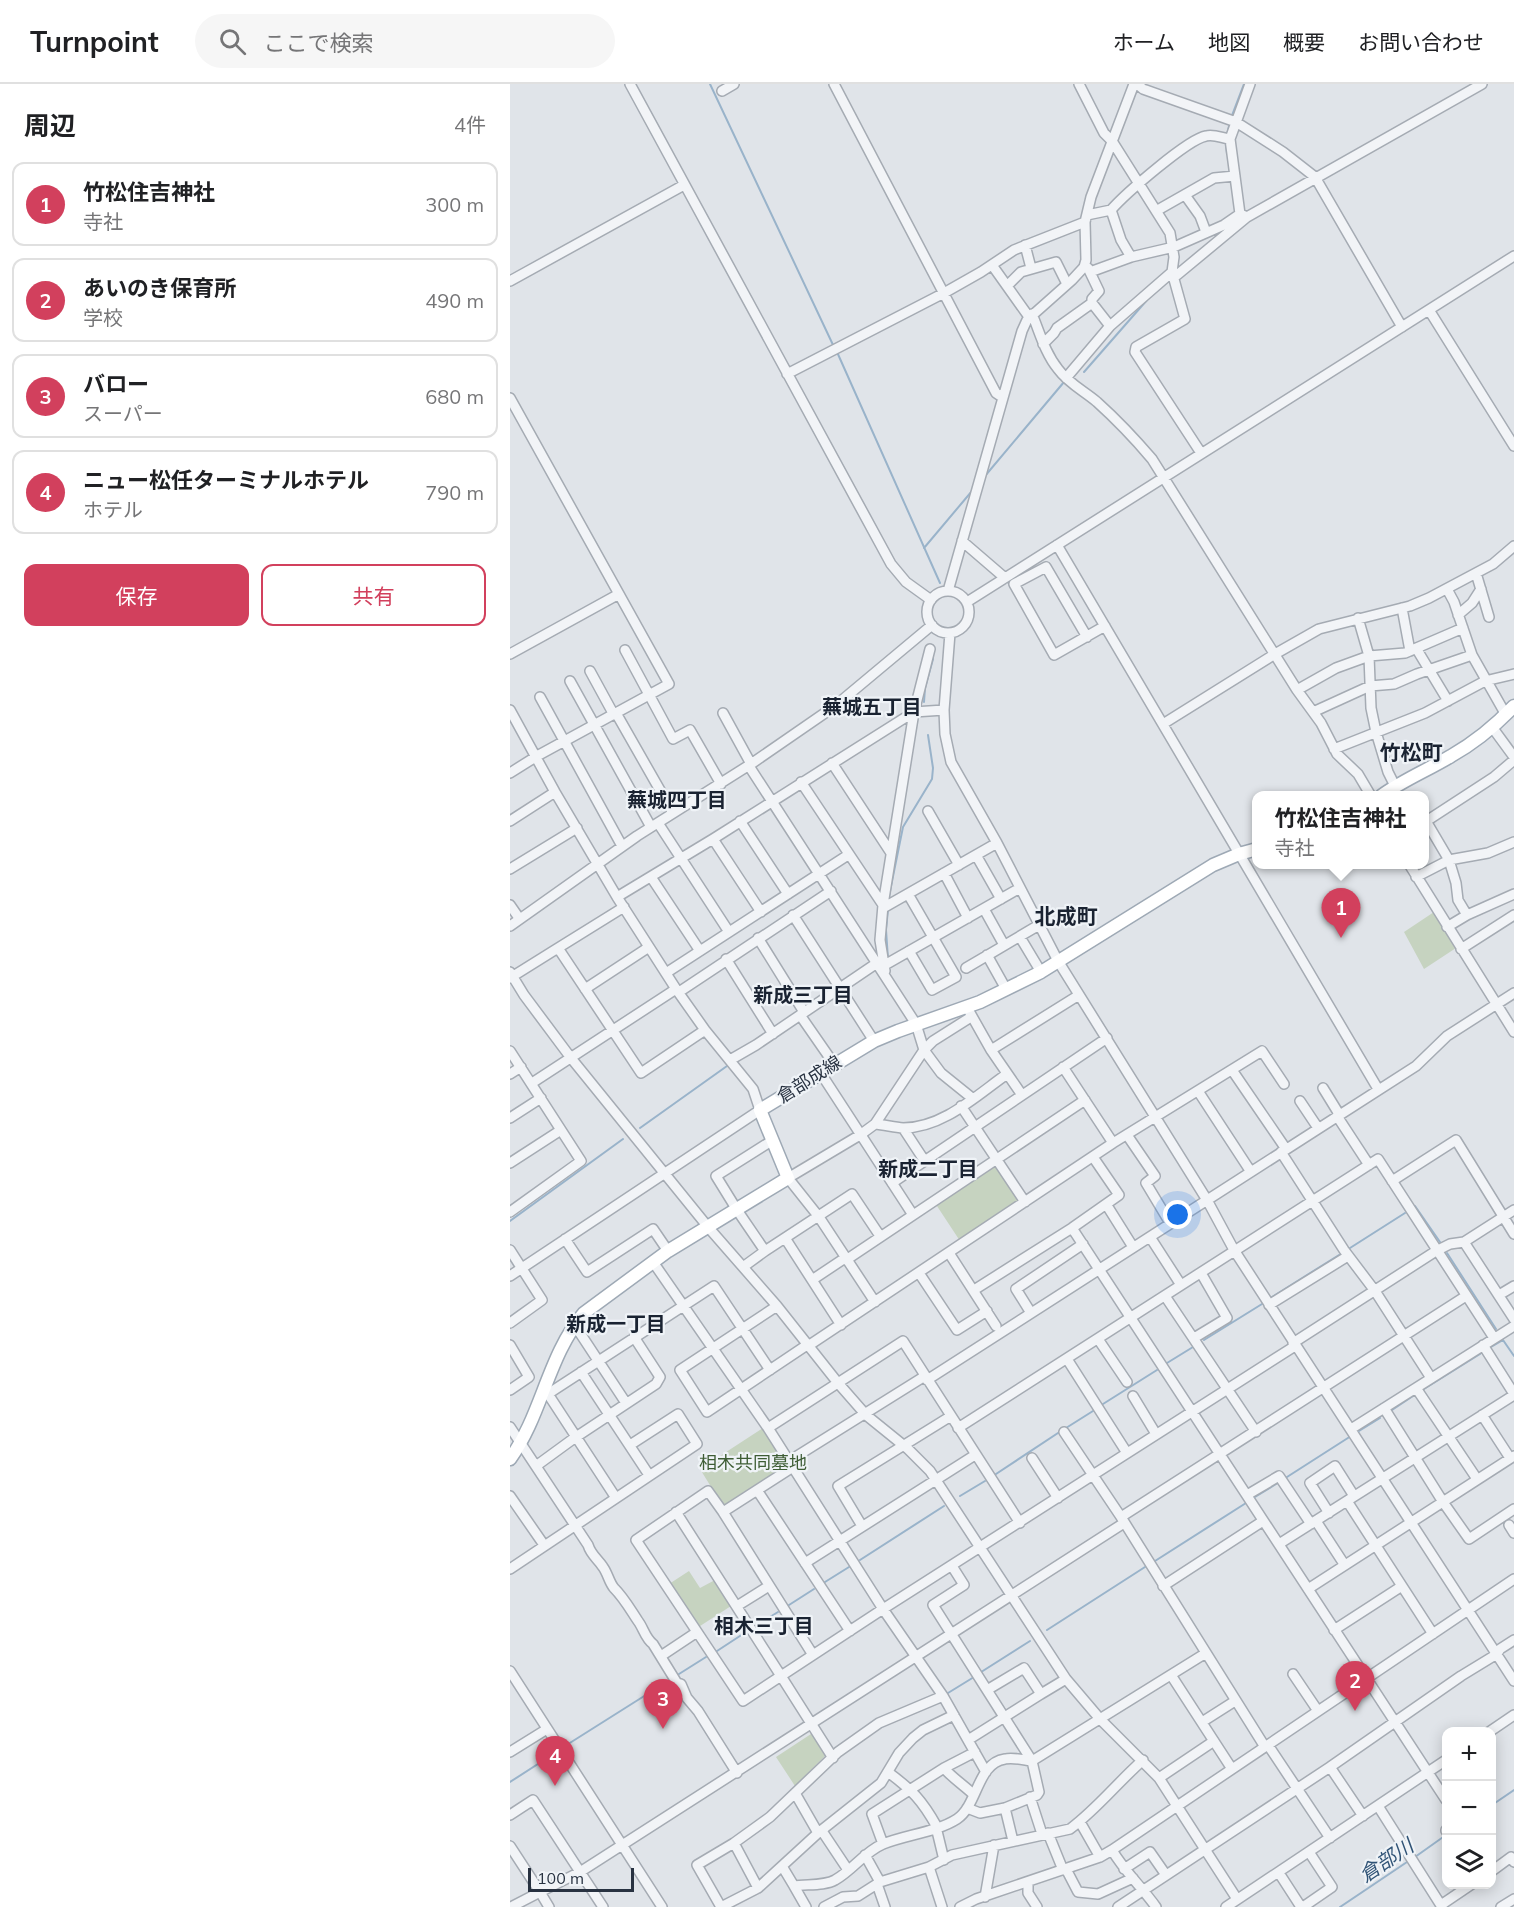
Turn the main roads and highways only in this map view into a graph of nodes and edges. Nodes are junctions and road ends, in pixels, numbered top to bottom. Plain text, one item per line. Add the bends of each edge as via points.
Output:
1 (1510, 710) edge
2 (1387, 791) edge
3 (1252, 850) edge
4 (510, 1459) edge

1 - 2 main road via 1453,755
3 - 4 main road, 倉部成線 via 1214,865 1041,972 969,1011 916,1024 874,1041 760,1110 788,1178 668,1251 596,1302 574,1323 545,1394

